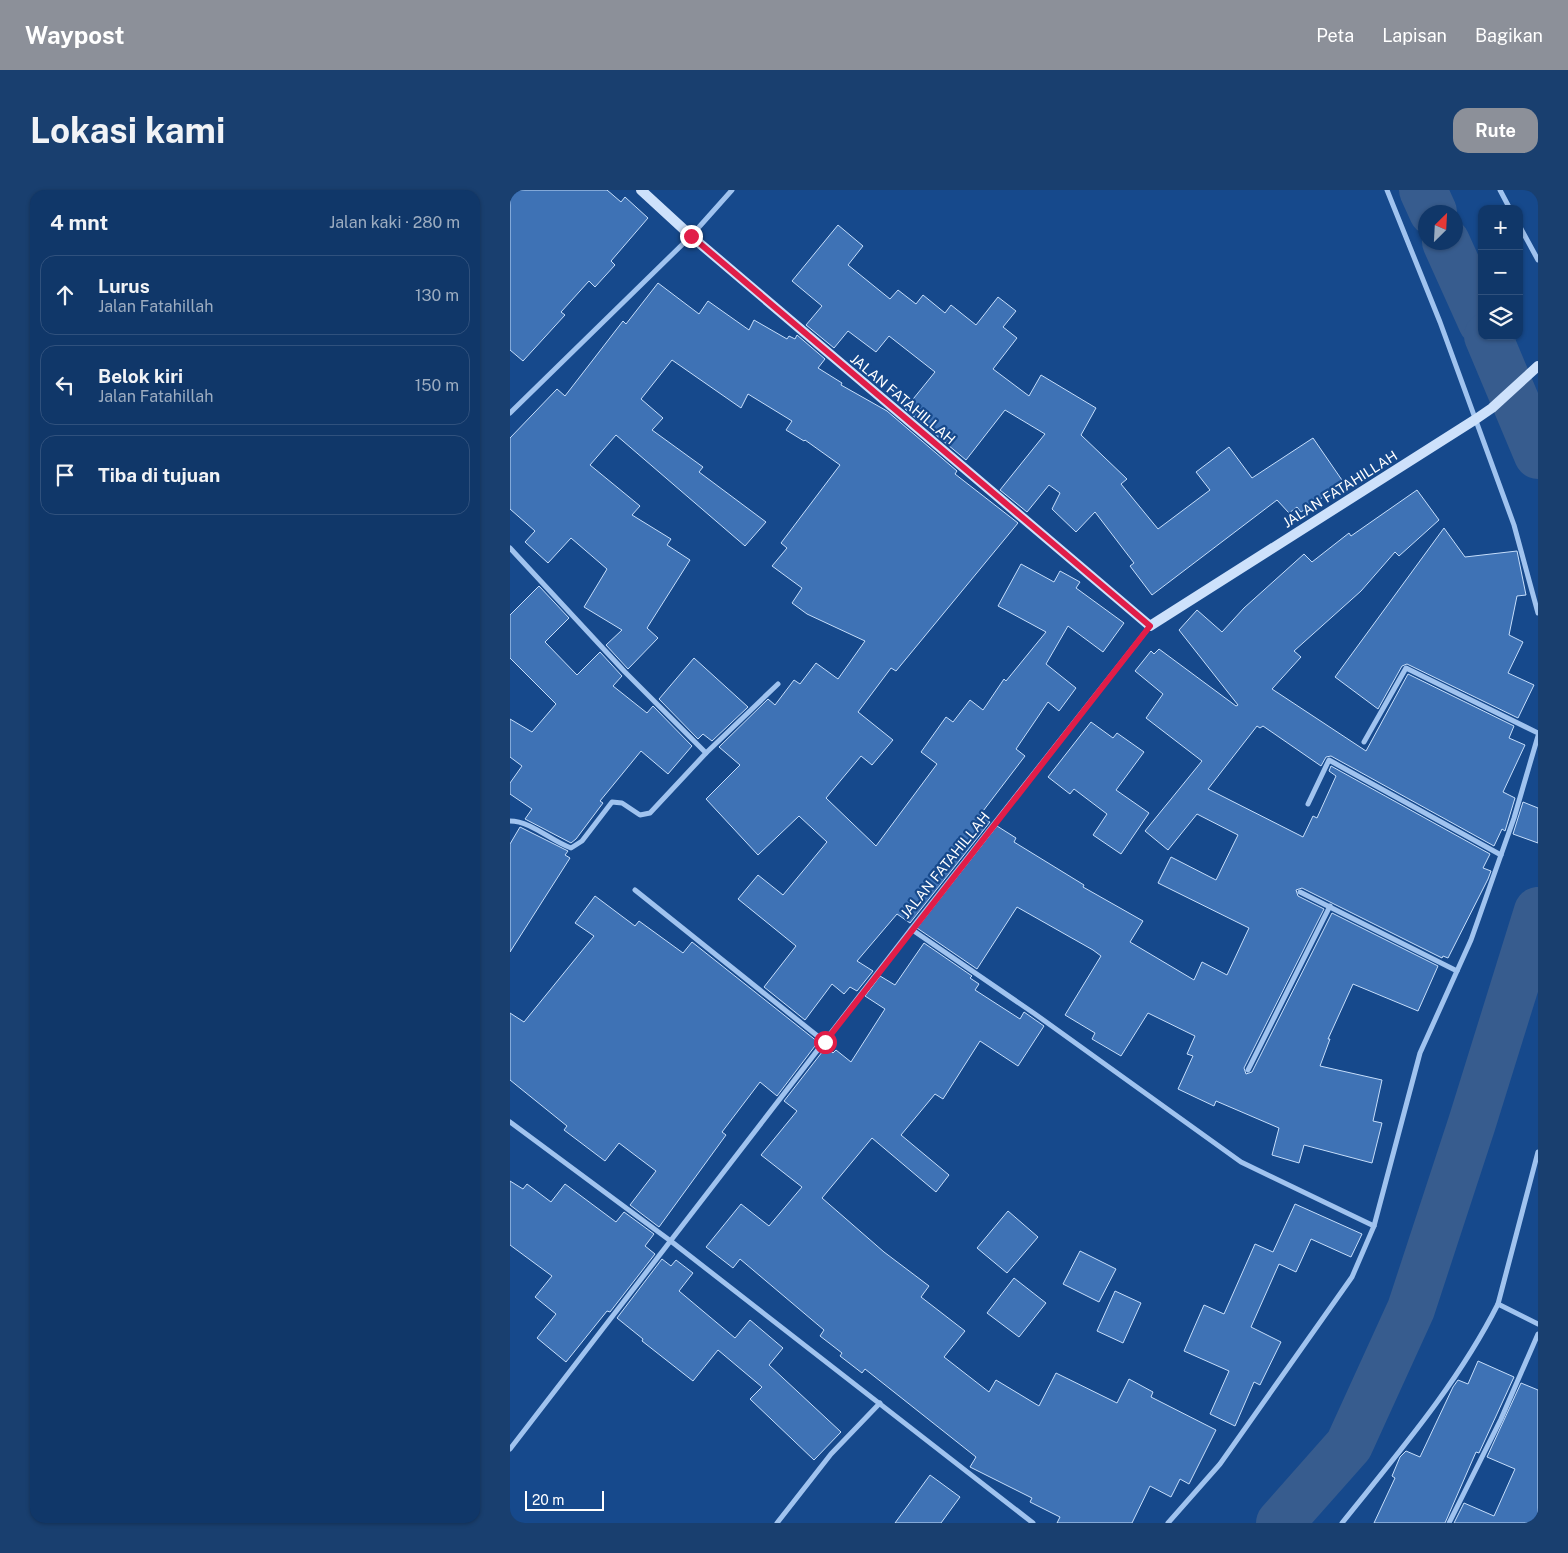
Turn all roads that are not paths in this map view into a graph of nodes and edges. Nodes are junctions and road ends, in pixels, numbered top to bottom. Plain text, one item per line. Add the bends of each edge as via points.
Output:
1 (641, 190) edge
2 (732, 190) edge
3 (1387, 190) edge
4 (1500, 190) edge
5 (1508, 205) edge
6 (1523, 232) edge
7 (691, 236) junction
8 (1538, 260) edge
9 (1538, 366) edge
10 (510, 413) edge
11 (1476, 419) junction
12 (510, 548) edge
13 (1538, 613) edge
14 (1150, 626) junction
15 (778, 684) dead end
16 (1538, 734) edge
17 (1364, 742) dead end
18 (706, 753) junction
19 (1308, 804) dead end
20 (510, 821) edge
21 (1501, 855) junction
22 (635, 890) dead end
23 (1300, 892) dead end
24 (1330, 906) junction
25 (911, 930) junction
26 (1457, 971) junction
27 (825, 1042) junction
28 (1248, 1070) dead end
29 (510, 1122) edge
30 (1538, 1152) edge
31 (1374, 1226) junction
32 (672, 1242) junction
33 (1498, 1304) junction
34 (1538, 1324) edge
35 (1538, 1334) edge
36 (880, 1403) junction
37 (510, 1449) edge
38 (777, 1523) edge
39 (1033, 1523) edge
40 (1168, 1523) edge
41 (1342, 1523) edge
42 (1449, 1523) edge

1 - 7 street, JALAN FATAHILLAH
2 - 7 street
3 - 11 street
4 - 5 street
6 - 8 street
7 - 10 street
7 - 14 street, JALAN FATAHILLAH
9 - 11 street, JALAN FATAHILLAH
11 - 13 street via 1514,525
11 - 14 street, JALAN FATAHILLAH
12 - 18 street via 625,672
14 - 25 street, JALAN FATAHILLAH
15 - 18 street
16 - 17 street via 1406,668
16 - 21 street
18 - 20 street via 650,813 640,815 622,802 612,802 582,841 571,848 519,821
19 - 21 street via 1329,760
21 - 26 street
22 - 27 street
23 - 24 street
24 - 26 street
24 - 28 street
25 - 27 street, JALAN FATAHILLAH
25 - 31 street via 1035,1014 1241,1162
26 - 31 street via 1420,1053
27 - 32 street, JALAN FATAHILLAH
29 - 32 street
30 - 33 street
31 - 40 street via 1341,1296 1220,1464
32 - 36 street
32 - 37 street, JALAN FATAHILLAH
33 - 34 street
33 - 41 street via 1445,1393
35 - 42 street via 1501,1419
36 - 38 street via 831,1454
36 - 39 street

